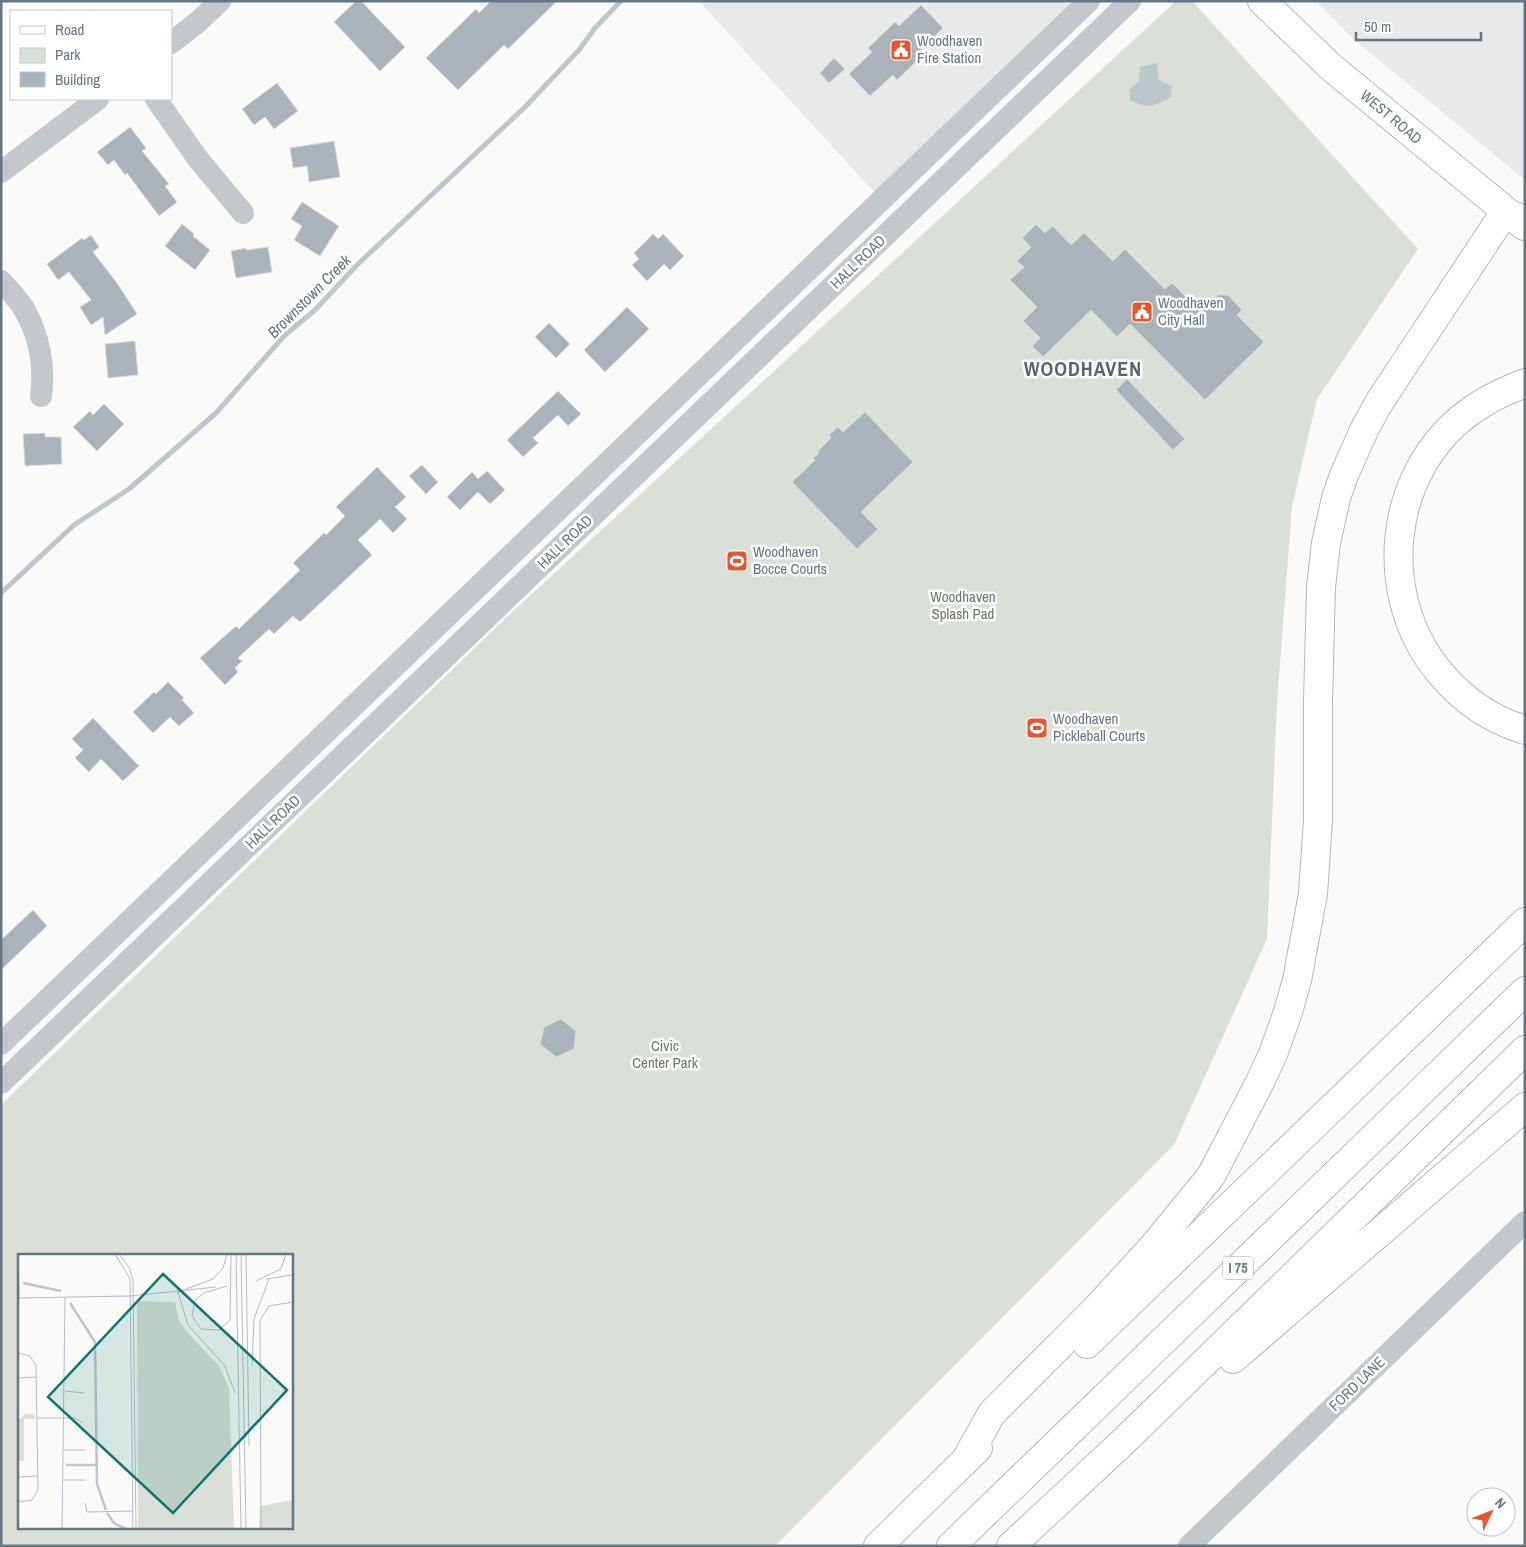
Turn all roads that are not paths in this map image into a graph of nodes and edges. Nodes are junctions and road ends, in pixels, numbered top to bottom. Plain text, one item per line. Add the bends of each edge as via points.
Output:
1 (220, 1) edge
2 (1089, 1) edge
3 (1130, 1) edge
4 (1262, 1) edge
5 (1109, 21) junction
6 (172, 42) edge
7 (1028, 61) junction
8 (1048, 81) junction
9 (97, 100) edge
10 (157, 100) edge
11 (1, 172) edge
12 (243, 213) dead end
13 (1518, 220) edge
14 (851, 229) junction
15 (870, 250) junction
16 (1, 281) edge
17 (1525, 383) edge
18 (41, 396) dead end
19 (573, 496) junction
20 (592, 516) junction
21 (1525, 730) edge
22 (322, 736) junction
23 (342, 756) junction
24 (1525, 922) edge
25 (1525, 991) edge
26 (1, 1044) edge
27 (1525, 1050) edge
28 (1, 1083) edge
29 (1525, 1107) edge
30 (1525, 1222) edge
31 (1123, 1442) junction
32 (965, 1461) junction
33 (878, 1546) edge
34 (952, 1546) edge
35 (1011, 1546) edge
36 (1189, 1546) edge

1 - 6 street
2 - 5 street
2 - 7 street, HALL ROAD
3 - 5 street, HALL ROAD
4 - 13 main road, WEST ROAD via 1332,68
5 - 8 street, HALL ROAD
7 - 8 street
7 - 14 street, HALL ROAD
8 - 15 street, HALL ROAD
9 - 11 street
10 - 12 street via 198,159
13 - 32 main road via 1380,401 1365,428 1336,498 1321,587 1318,820 1312,894 1297,980 1273,1054 1211,1176 1146,1255 992,1413
14 - 15 street
14 - 19 street, HALL ROAD
15 - 20 street, HALL ROAD
16 - 18 street via 23,308 38,342 43,377
17 - 21 main road via 1493,397 1467,414 1430,453 1406,502 1398,555 1405,609 1431,663 1474,705 1500,721
19 - 20 street
19 - 22 street, HALL ROAD
20 - 23 street, HALL ROAD
22 - 23 street
22 - 26 street, HALL ROAD
23 - 28 street, HALL ROAD
24 - 32 main road
25 - 34 main road, I 75
27 - 31 main road
29 - 31 main road via 1157,1425
30 - 36 street, FORD LANE
31 - 35 main road
32 - 33 main road

